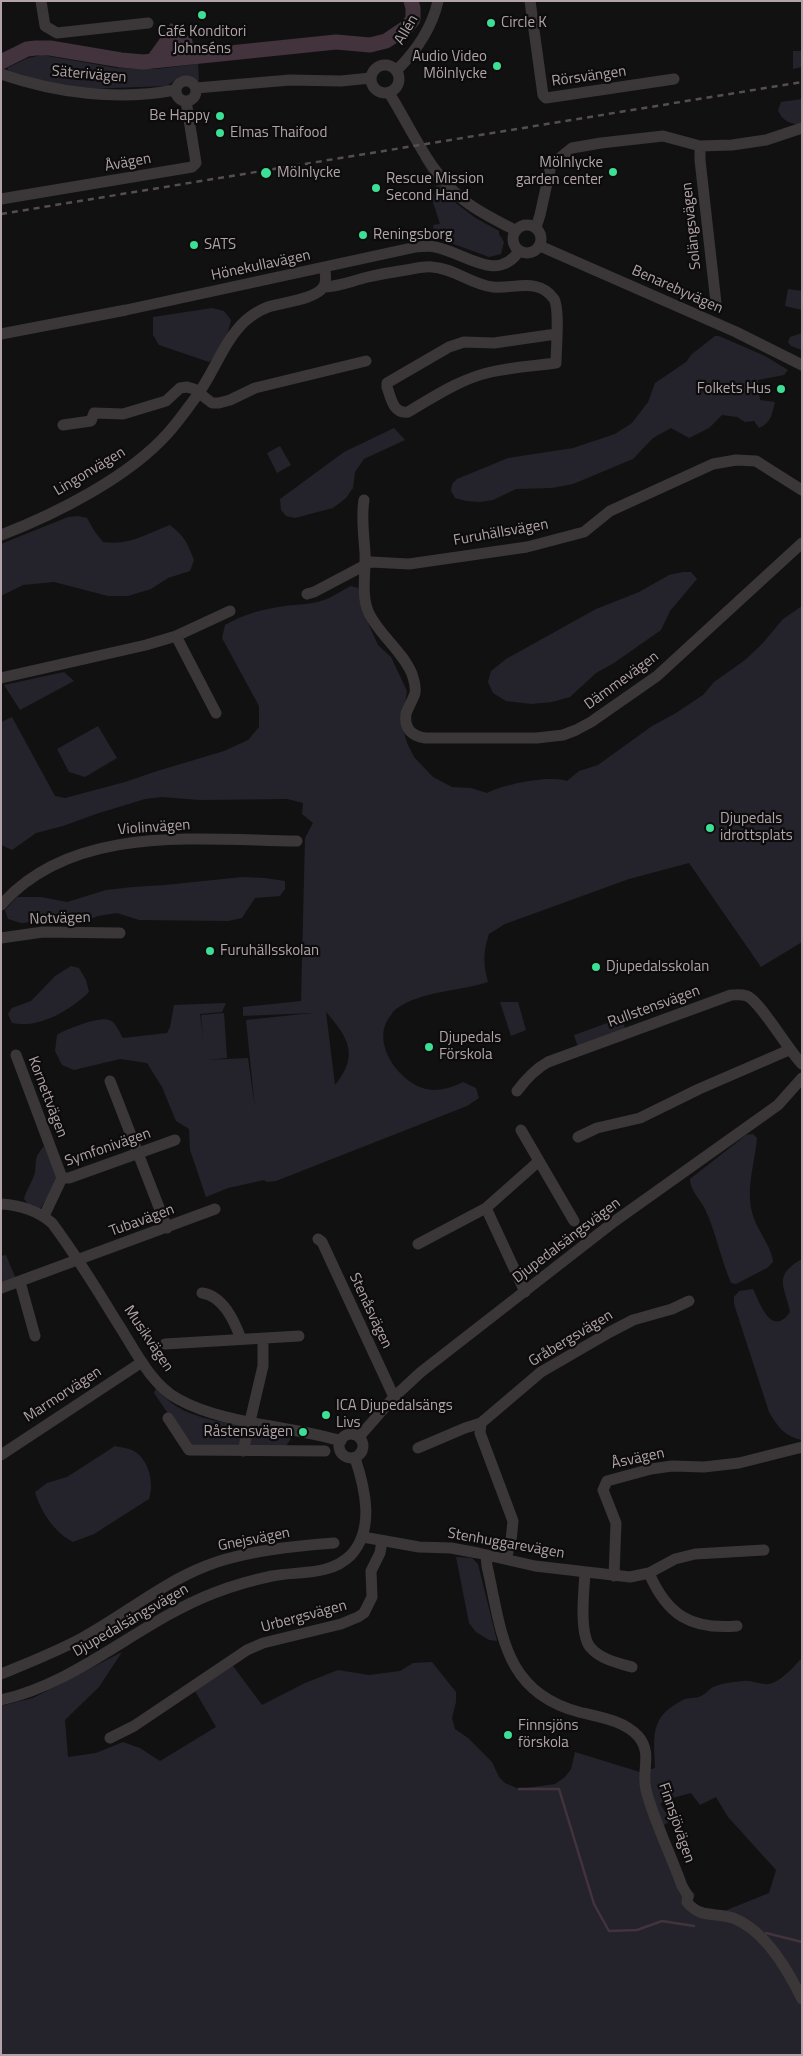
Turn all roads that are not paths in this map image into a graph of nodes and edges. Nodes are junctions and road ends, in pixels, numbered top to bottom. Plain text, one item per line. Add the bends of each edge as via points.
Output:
1 (41, 1) edge
2 (438, 1) edge
3 (530, 1) edge
4 (148, 23) dead end
5 (397, 70) junction
6 (5, 75) edge
7 (371, 78) junction
8 (674, 79) dead end
9 (196, 88) junction
10 (175, 90) junction
11 (390, 92) junction
12 (186, 101) junction
13 (802, 128) edge
14 (700, 146) junction
15 (1, 199) edge
16 (536, 227) junction
17 (515, 230) junction
18 (540, 246) junction
19 (519, 251) junction
20 (325, 268) junction
21 (324, 287) junction
22 (716, 303) dead end
23 (1, 334) edge
24 (556, 334) junction
25 (366, 362) dead end
26 (802, 365) edge
27 (199, 393) junction
28 (63, 425) dead end
29 (802, 490) edge
30 (364, 500) dead end
31 (1, 535) edge
32 (802, 543) edge
33 (364, 565) junction
34 (307, 594) dead end
35 (230, 611) dead end
36 (176, 636) junction
37 (1, 678) edge
38 (216, 713) dead end
39 (297, 841) dead end
40 (1, 905) edge
41 (120, 933) dead end
42 (1, 938) edge
43 (789, 1050) junction
44 (16, 1055) dead end
45 (802, 1064) edge
46 (802, 1078) edge
47 (110, 1081) dead end
48 (517, 1091) dead end
49 (521, 1130) dead end
50 (578, 1137) dead end
51 (175, 1140) dead end
52 (138, 1154) junction
53 (539, 1161) junction
54 (62, 1178) junction
55 (1, 1204) edge
56 (486, 1208) junction
57 (215, 1210) dead end
58 (44, 1216) junction
59 (574, 1221) dead end
60 (167, 1228) junction
61 (318, 1239) dead end
62 (418, 1244) dead end
63 (78, 1261) junction
64 (20, 1282) junction
65 (1, 1288) edge
66 (525, 1292) junction
67 (202, 1293) dead end
68 (689, 1301) dead end
69 (35, 1336) dead end
70 (300, 1336) dead end
71 (241, 1339) junction
72 (263, 1339) junction
73 (165, 1344) dead end
74 (142, 1362) junction
75 (394, 1397) junction
76 (168, 1418) dead end
77 (249, 1421) junction
78 (481, 1423) junction
79 (359, 1437) junction
80 (340, 1441) junction
81 (802, 1447) edge
82 (418, 1448) dead end
83 (244, 1451) junction
84 (325, 1451) dead end
85 (1, 1455) edge
86 (355, 1458) junction
87 (363, 1537) junction
88 (382, 1541) junction
89 (334, 1543) dead end
90 (764, 1550) dead end
91 (486, 1555) junction
92 (506, 1559) junction
93 (585, 1573) junction
94 (649, 1573) junction
95 (614, 1576) junction
96 (138, 1618) junction
97 (737, 1626) dead end
98 (632, 1667) dead end
99 (1, 1674) edge
100 (1, 1700) edge
101 (110, 1738) dead end
102 (802, 2000) edge

1 - 4 street via 45,26 57,33
2 - 5 street, Allén via 428,29 415,51
3 - 8 street, Rörsvängen via 546,98
5 - 7 street via 381,65
5 - 11 street via 399,83
6 - 10 street, Säterivägen via 46,87 89,93 161,93
7 - 9 street
7 - 11 street via 376,89
9 - 10 street via 185,80
9 - 12 street via 194,98
10 - 12 street via 178,98
11 - 17 street via 434,168 450,186 479,211
12 - 15 street, Åvägen via 196,164 192,167
13 - 14 street via 748,144
14 - 16 street via 663,136 572,148 550,165
14 - 22 street, Solängsvägen
16 - 17 street via 525,224
16 - 18 street via 541,236
17 - 19 street via 513,241
18 - 19 street via 530,253
18 - 26 street, Benarebyvägen via 772,348
19 - 20 street, Hönekullavägen via 510,261 498,266 431,246
20 - 21 street
20 - 23 street, Hönekullavägen
21 - 24 street, Lingonvägen via 432,267 483,285 502,288 533,286 545,290 555,300 558,315
21 - 27 street, Lingonvägen via 306,298 268,307 244,322
24 - 24 street via 494,343 464,342 449,347 388,383 387,387 396,409 405,413 452,386 484,374 556,363
25 - 27 street via 255,388 219,403 212,403
27 - 28 street via 187,387 180,388 166,401 151,406 123,414 94,413 91,421
27 - 31 street, Lingonvägen via 168,434 115,478 66,506
29 - 33 street, Furuhällsvägen via 756,461 728,461 699,469 610,511 584,532 513,549 409,564 371,562
30 - 33 street
32 - 33 street, Dämmevägen via 657,676 576,730 537,738 415,736 410,732 406,715 415,692 414,680 396,648 368,610
33 - 34 street, Furuhällsvägen
35 - 36 street
36 - 37 street
36 - 38 street
39 - 40 street, Violinvägen via 167,840 107,847 38,872
41 - 42 street, Notvägen via 43,932
43 - 45 street, Rullstensvägen
43 - 48 street, Rullstensvägen via 756,1003 746,996 730,995 539,1066
43 - 50 street via 640,1118 597,1128
44 - 54 street, Kornettvägen
46 - 66 street, Djupedalsängsvägen via 778,1105 616,1221
47 - 52 street
49 - 53 street
51 - 52 street, Symfonivägen
52 - 54 street, Symfonivägen
52 - 60 street
53 - 56 street
53 - 59 street
54 - 58 street, Symfonivägen
55 - 58 street
56 - 62 street
56 - 66 street
57 - 60 street, Tubavägen
58 - 63 street, Musikvägen
60 - 63 street, Tubavägen
61 - 75 street, Stenåsvägen
63 - 64 street, Tubavägen
63 - 74 street, Musikvägen
64 - 65 street, Tubavägen
64 - 69 street
66 - 75 street, Djupedalsängsvägen via 421,1372
67 - 71 street via 216,1298 228,1311
68 - 78 street, Gråbergsvägen via 672,1310 633,1320 566,1356
70 - 72 street
71 - 72 street
71 - 73 street
72 - 77 street via 263,1366
74 - 77 street, Musikvägen via 176,1398 208,1411
74 - 85 street, Marmorvägen
75 - 79 street, Djupedalsängsvägen
76 - 83 street via 189,1450
77 - 80 street, Musikvägen
77 - 83 street
78 - 82 street, Gråbergsvägen
78 - 92 street via 480,1433 512,1521
79 - 80 street, Musikvägen via 347,1435
79 - 86 street via 363,1449
80 - 86 street via 342,1454
81 - 95 street, Åsvägen via 739,1463 672,1466 607,1481 603,1490 616,1527
83 - 84 street
86 - 87 street via 364,1499 366,1526
87 - 88 street, Stenhuggarevägen
87 - 96 street, Djupedalsängsvägen via 349,1556 332,1568 272,1576 216,1592 176,1610
88 - 91 street, Stenhuggarevägen
88 - 101 street, Urbergsvägen via 371,1571 372,1597 358,1618 247,1650 134,1726
89 - 96 street, Gnejsvägen via 244,1555 210,1564 145,1598
90 - 94 street, Stenhuggarevägen via 689,1555
91 - 92 street, Stenhuggarevägen
91 - 102 street, Finnsjövägen via 507,1648 520,1676 535,1692 551,1702 618,1722 637,1735 646,1750 646,1789 688,1896 687,1902 698,1912 732,1918 759,1934 785,1968
92 - 93 street, Stenhuggarevägen
93 - 95 street, Stenhuggarevägen
93 - 98 street via 584,1626 589,1646 600,1655
94 - 95 street, Stenhuggarevägen
94 - 97 street via 670,1609 704,1625
96 - 99 street, Gnejsvägen
96 - 100 street, Djupedalsängsvägen via 59,1680

